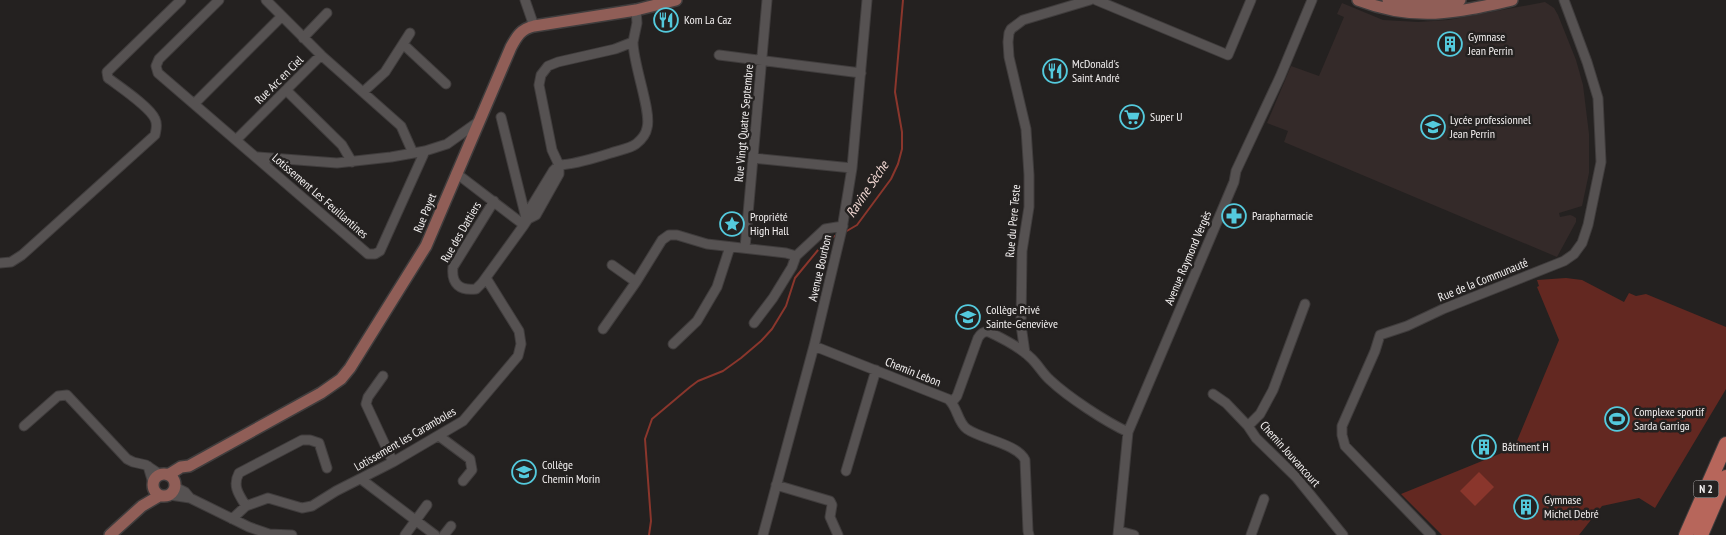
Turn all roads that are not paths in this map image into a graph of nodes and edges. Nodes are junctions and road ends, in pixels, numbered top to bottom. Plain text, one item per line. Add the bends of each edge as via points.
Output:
1 (181, 0) edge
2 (219, 0) edge
3 (266, 0) edge
4 (525, 0) edge
5 (676, 0) edge
6 (768, 0) edge
7 (867, 0) edge
8 (1090, 0) edge
9 (1096, 0) edge
10 (1251, 0) edge
11 (1312, 0) edge
12 (1358, 0) edge
13 (1388, 0) edge
14 (1460, 0) edge
15 (1512, 0) edge
16 (1564, 0) edge
17 (657, 2) edge
18 (1107, 2) edge
19 (636, 10) junction
20 (327, 13) dead end
21 (282, 16) junction
22 (534, 26) junction
23 (410, 33) dead end
24 (303, 38) junction
25 (632, 42) junction
26 (403, 44) junction
27 (321, 55) junction
28 (719, 56) dead end
29 (762, 61) junction
30 (861, 73) junction
31 (446, 84) dead end
32 (286, 90) junction
33 (363, 92) junction
34 (194, 104) junction
35 (501, 117) dead end
36 (478, 122) junction
37 (236, 140) junction
38 (425, 151) junction
39 (413, 153) junction
40 (257, 157) junction
41 (753, 158) junction
42 (352, 162) junction
43 (559, 165) junction
44 (852, 168) junction
45 (456, 173) junction
46 (521, 197) junction
47 (536, 198) junction
48 (494, 201) junction
49 (527, 222) junction
50 (842, 227) junction
51 (730, 246) junction
52 (745, 248) junction
53 (796, 256) junction
54 (0, 263) edge
55 (612, 265) dead end
56 (486, 278) junction
57 (636, 282) junction
58 (1305, 304) dead end
59 (754, 322) dead end
60 (1021, 325) junction
61 (603, 329) dead end
62 (673, 344) dead end
63 (814, 346) junction
64 (1015, 347) junction
65 (1025, 353) junction
66 (876, 370) junction
67 (383, 376) dead end
68 (1213, 394) dead end
69 (952, 402) junction
70 (24, 426) dead end
71 (1248, 426) junction
72 (1128, 432) junction
73 (439, 436) junction
74 (1726, 444) edge
75 (393, 462) junction
76 (327, 468) dead end
77 (846, 471) dead end
78 (1726, 477) edge
79 (361, 479) junction
80 (462, 481) dead end
81 (164, 485) junction
82 (776, 485) junction
83 (1264, 499) dead end
84 (427, 505) dead end
85 (246, 506) junction
86 (232, 519) junction
87 (416, 520) junction
88 (451, 526) dead end
89 (1119, 533) edge
90 (110, 535) edge
91 (292, 535) edge
92 (405, 535) edge
93 (435, 535) edge
94 (444, 535) edge
95 (763, 535) edge
96 (838, 535) edge
97 (1029, 535) edge
98 (1134, 535) edge
99 (1251, 535) edge
100 (1343, 535) edge
101 (1431, 535) edge
102 (1686, 535) edge
103 (1701, 535) edge

1 - 54 street via 107,72 108,78 151,113 156,121 155,135 27,251 11,262
2 - 34 street via 159,59 156,66 158,73
3 - 21 street, Rue Arc en Ciel
4 - 22 street
5 - 17 main road, Rue Payet
6 - 29 street, Rue Vingt Quatre Septembre
7 - 30 street, Avenue Bourbon
8 - 60 street, Rue du Pere Teste via 1023,20 1009,32 1010,57 1026,129 1029,175 1029,207 1022,251
9 - 18 street
10 - 18 street via 1228,55
11 - 72 street, Avenue Raymond Vergès via 1277,85 1236,171
12 - 15 main road via 1396,11 1435,14
13 - 14 main road via 1424,4
16 - 101 street, Rue de la Communauté via 1598,98 1601,162 1582,243 1564,261 1380,335 1342,426 1345,446
17 - 19 main road, Rue Payet
19 - 22 main road, Rue Payet
19 - 25 street via 637,23
20 - 24 street
21 - 24 street, Rue Arc en Ciel
21 - 34 street
22 - 36 main road, Rue Payet via 519,33
23 - 26 street
24 - 27 street, Rue Arc en Ciel
25 - 43 street via 648,114 648,128 630,147 589,160
25 - 43 street via 615,50 558,62 548,66 541,75 539,85 552,150
26 - 31 street
26 - 33 street via 385,72
27 - 32 street, Rue Arc en Ciel
27 - 33 street
28 - 29 street
29 - 30 street
29 - 41 street, Rue Vingt Quatre Septembre
30 - 44 street, Avenue Bourbon
32 - 37 street, Rue Arc en Ciel
32 - 42 street via 342,145
33 - 39 street via 401,126
34 - 37 street
35 - 46 street
36 - 38 street, Lotissement Les Feuillantines via 447,144
36 - 45 main road, Rue Payet
37 - 40 street
38 - 39 street, Lotissement Les Feuillantines
38 - 40 street, Lotissement Les Feuillantines via 380,251 375,254 368,254
39 - 42 street, Lotissement Les Feuillantines
40 - 42 street, Lotissement Les Feuillantines
41 - 44 street
41 - 52 street, Rue Vingt Quatre Septembre
43 - 47 street
43 - 49 street via 559,174 536,215
44 - 50 street, Avenue Bourbon
45 - 48 street, Rue des Dattiers
45 - 81 main road, Rue Payet via 426,246 341,379 189,466
46 - 47 street
46 - 49 street
47 - 49 street via 528,212
48 - 49 street, Rue des Dattiers
48 - 56 street, Rue des Dattiers via 452,270 454,282 461,288 476,289
49 - 56 street, Rue des Dattiers
50 - 53 street via 825,229
50 - 63 street, Avenue Bourbon
51 - 52 street
51 - 57 street via 669,235 662,240
51 - 62 street via 717,286 697,321
52 - 53 street
53 - 59 street via 773,298
55 - 57 street
56 - 73 street, Lotissement les Caramboles via 519,331 520,350 480,403 463,421
57 - 61 street
58 - 71 street, Chemin Jouvancourt via 1274,390 1260,414
60 - 64 street
60 - 65 street, Rue du Pere Teste
63 - 66 street, Chemin Lebon
63 - 82 street, Avenue Bourbon
64 - 65 street
64 - 69 street via 990,332 980,334
65 - 72 street via 1049,380
66 - 69 street, Chemin Lebon
66 - 77 street
67 - 75 street via 366,404
68 - 71 street
69 - 97 street via 967,429 1023,456
70 - 81 street via 58,396 67,395 130,462 148,466
71 - 100 street, Chemin Jouvancourt via 1296,477
72 - 89 street, Avenue Raymond Vergès
73 - 75 street, Lotissement les Caramboles
73 - 80 street via 470,459 472,470
74 - 102 highway, N 2
75 - 79 street, Lotissement les Caramboles
76 - 85 street via 319,443 302,440 239,473 235,486
78 - 103 highway, N 2
79 - 85 street, Lotissement les Caramboles via 312,506 302,508 268,498
79 - 87 street
81 - 86 street
81 - 90 main road, Rue Payet via 144,499 142,506
82 - 95 street, Avenue Bourbon
82 - 96 street via 830,501 830,517
83 - 99 street
84 - 87 street
85 - 86 street, Lotissement les Caramboles
86 - 91 street via 269,534
87 - 92 street
87 - 93 street
88 - 94 street
89 - 98 street

